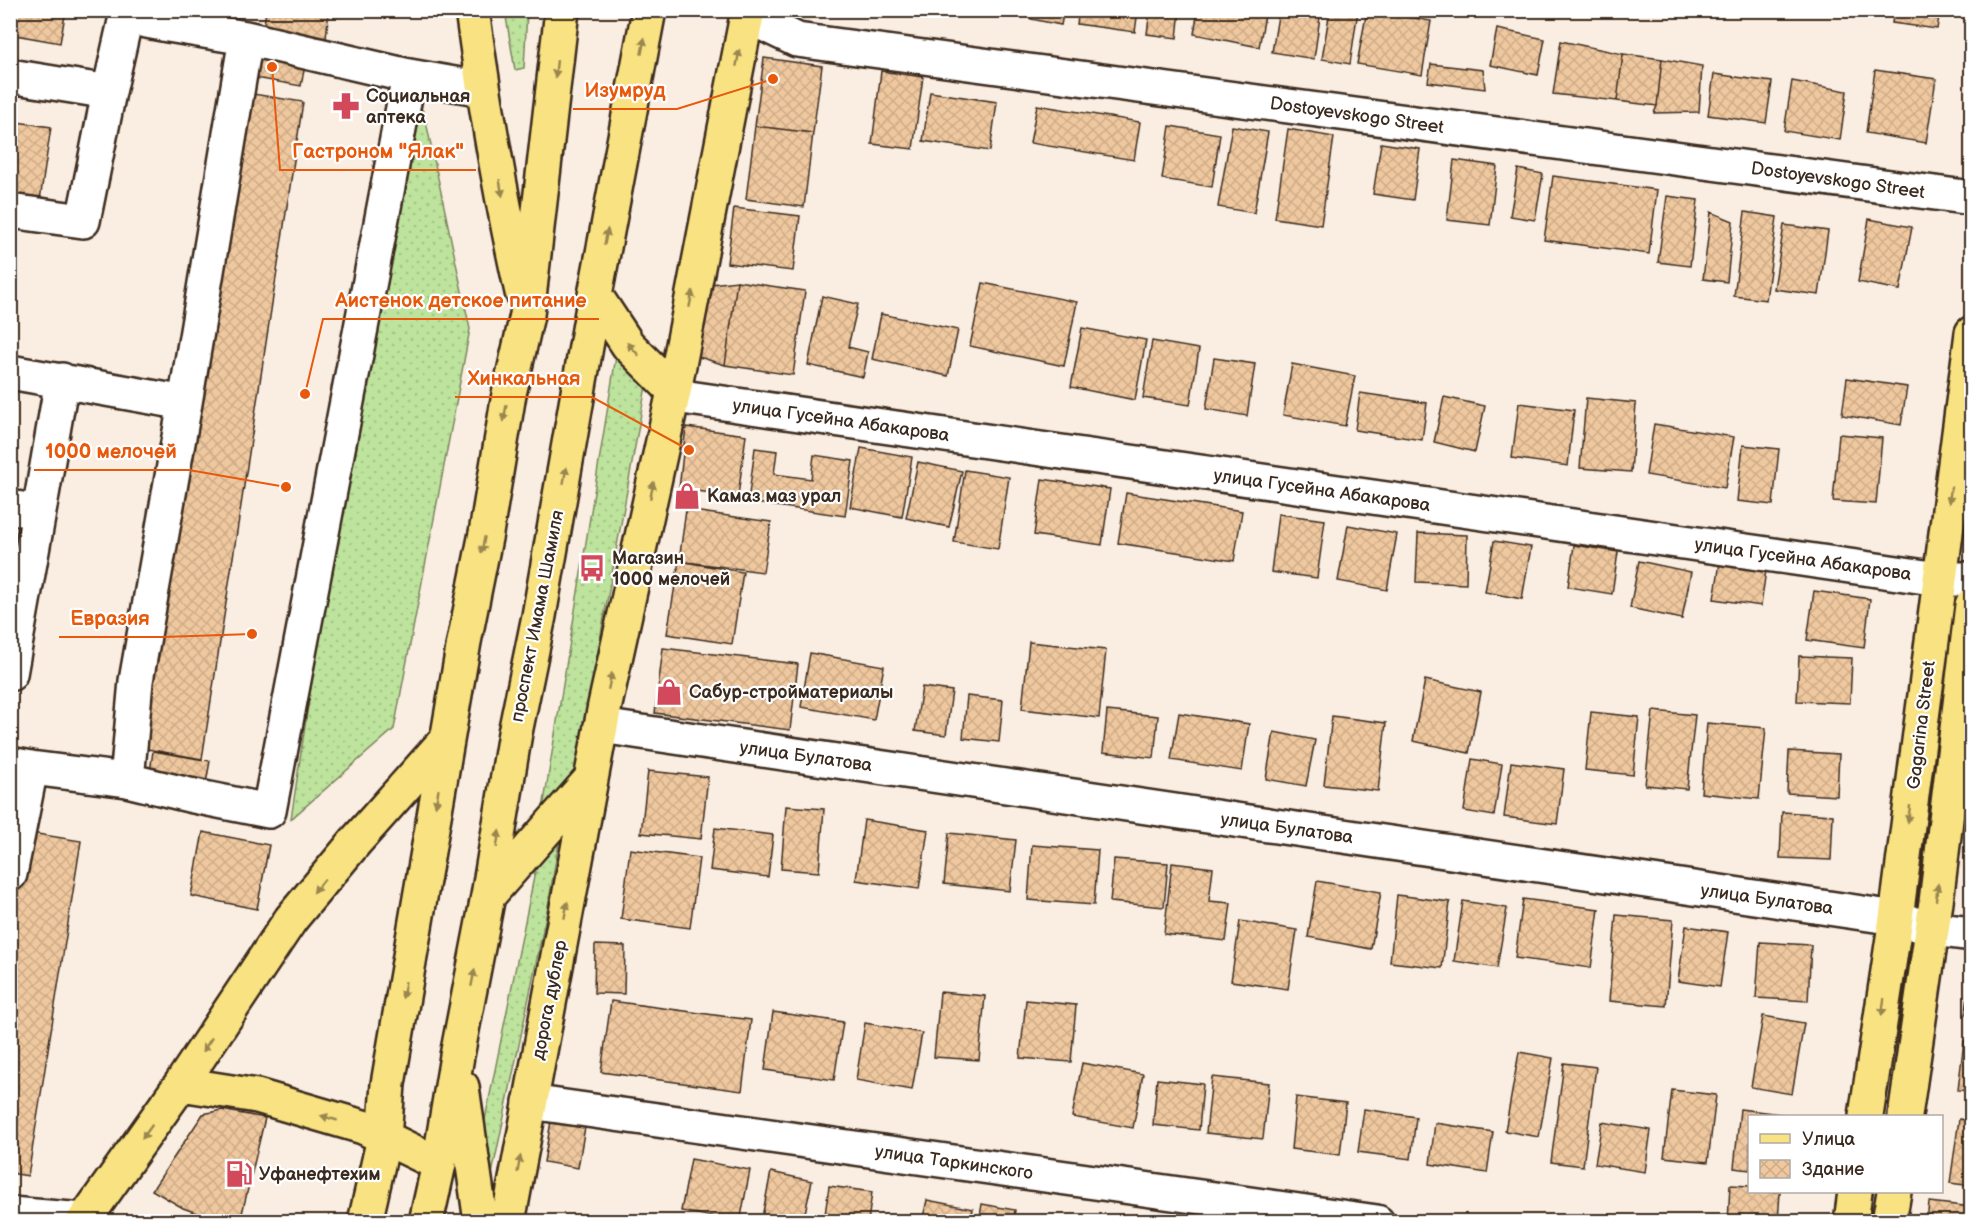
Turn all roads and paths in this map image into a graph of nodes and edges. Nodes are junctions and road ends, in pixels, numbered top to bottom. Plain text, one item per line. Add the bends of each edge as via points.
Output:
1 (472, 10) edge
2 (562, 10) edge
3 (649, 10) edge
4 (745, 12) edge
5 (168, 18) edge
6 (246, 38) junction
7 (10, 76) edge
8 (409, 76) junction
9 (483, 88) junction
10 (109, 92) junction
11 (490, 130) junction
12 (548, 144) junction
13 (1971, 198) edge
14 (10, 211) edge
15 (595, 295) junction
16 (527, 315) junction
17 (1971, 333) edge
18 (10, 372) edge
19 (62, 380) junction
20 (674, 391) junction
21 (185, 403) junction
22 (25, 509) edge
23 (1939, 579) junction
24 (1971, 579) edge
25 (1971, 605) edge
26 (10, 674) edge
27 (601, 726) junction
28 (447, 740) junction
29 (21, 766) edge
30 (590, 779) junction
31 (127, 780) junction
32 (10, 874) edge
33 (488, 896) junction
34 (1896, 918) junction
35 (1932, 929) junction
36 (1971, 934) edge
37 (457, 1056) junction
38 (181, 1084) junction
39 (530, 1102) junction
40 (1866, 1115) edge
41 (1905, 1115) edge
42 (384, 1138) junction
43 (439, 1164) junction
44 (1855, 1193) edge
45 (1894, 1193) edge
46 (10, 1214) edge
47 (86, 1221) edge
48 (365, 1221) edge
49 (426, 1221) edge
50 (481, 1221) edge
51 (508, 1221) edge
52 (1377, 1221) edge
53 (1851, 1221) edge
54 (1889, 1221) edge

1 - 9 main road
2 -> 12 main road
15 -> 3 main road, проспект Имама Шамиля
4 - 13 street, Dostoyevskogo Street via 797,40
20 -> 4 main road
5 - 6 street
5 - 10 street via 126,17
6 - 8 street
6 - 21 street
7 - 10 street
8 - 9 street
8 - 31 street via 269,811
9 - 11 main road
10 - 14 street via 82,221
11 - 12 main road via 503,154 533,157
11 -> 16 main road
12 - 16 main road
20 -> 15 main road via 628,345
33 -> 15 main road, проспект Имама Шамиля
16 -> 28 main road via 509,394
17 -> 23 main road, Gagarina Street
18 - 19 street
19 - 21 street
19 - 22 street
20 - 23 street, улица Гусейна Абакарова via 689,398
27 -> 20 main road
21 - 31 street via 136,681
22 - 26 street
23 - 24 street, улица Гусейна Абакарова
23 -> 34 main road, Gagarina Street
35 -> 25 main road, Gagarina Street
27 - 30 main road
27 - 34 street, улица Булатова
28 -> 38 main road via 291,919
28 -> 42 main road via 388,1084
29 - 31 street
29 - 32 street
30 - 33 main road
39 -> 30 main road, дорога дублер
37 -> 33 main road, проспект Имама Шамиля
34 - 35 street, улица Булатова
34 -> 40 main road, Gagarina Street
35 - 36 street, улица Булатова
35 - 41 main road, Gagarina Street
37 - 43 main road, проспект Имама Шамиля
37 - 50 main road
42 -> 38 main road via 363,1127 257,1096
38 -> 47 main road
51 -> 39 main road, дорога дублер
39 - 52 street, улица Таркинского
42 - 43 main road
42 - 48 main road
43 - 49 main road, проспект Имама Шамиля
44 - 53 main road
45 - 54 main road
46 - 47 street

